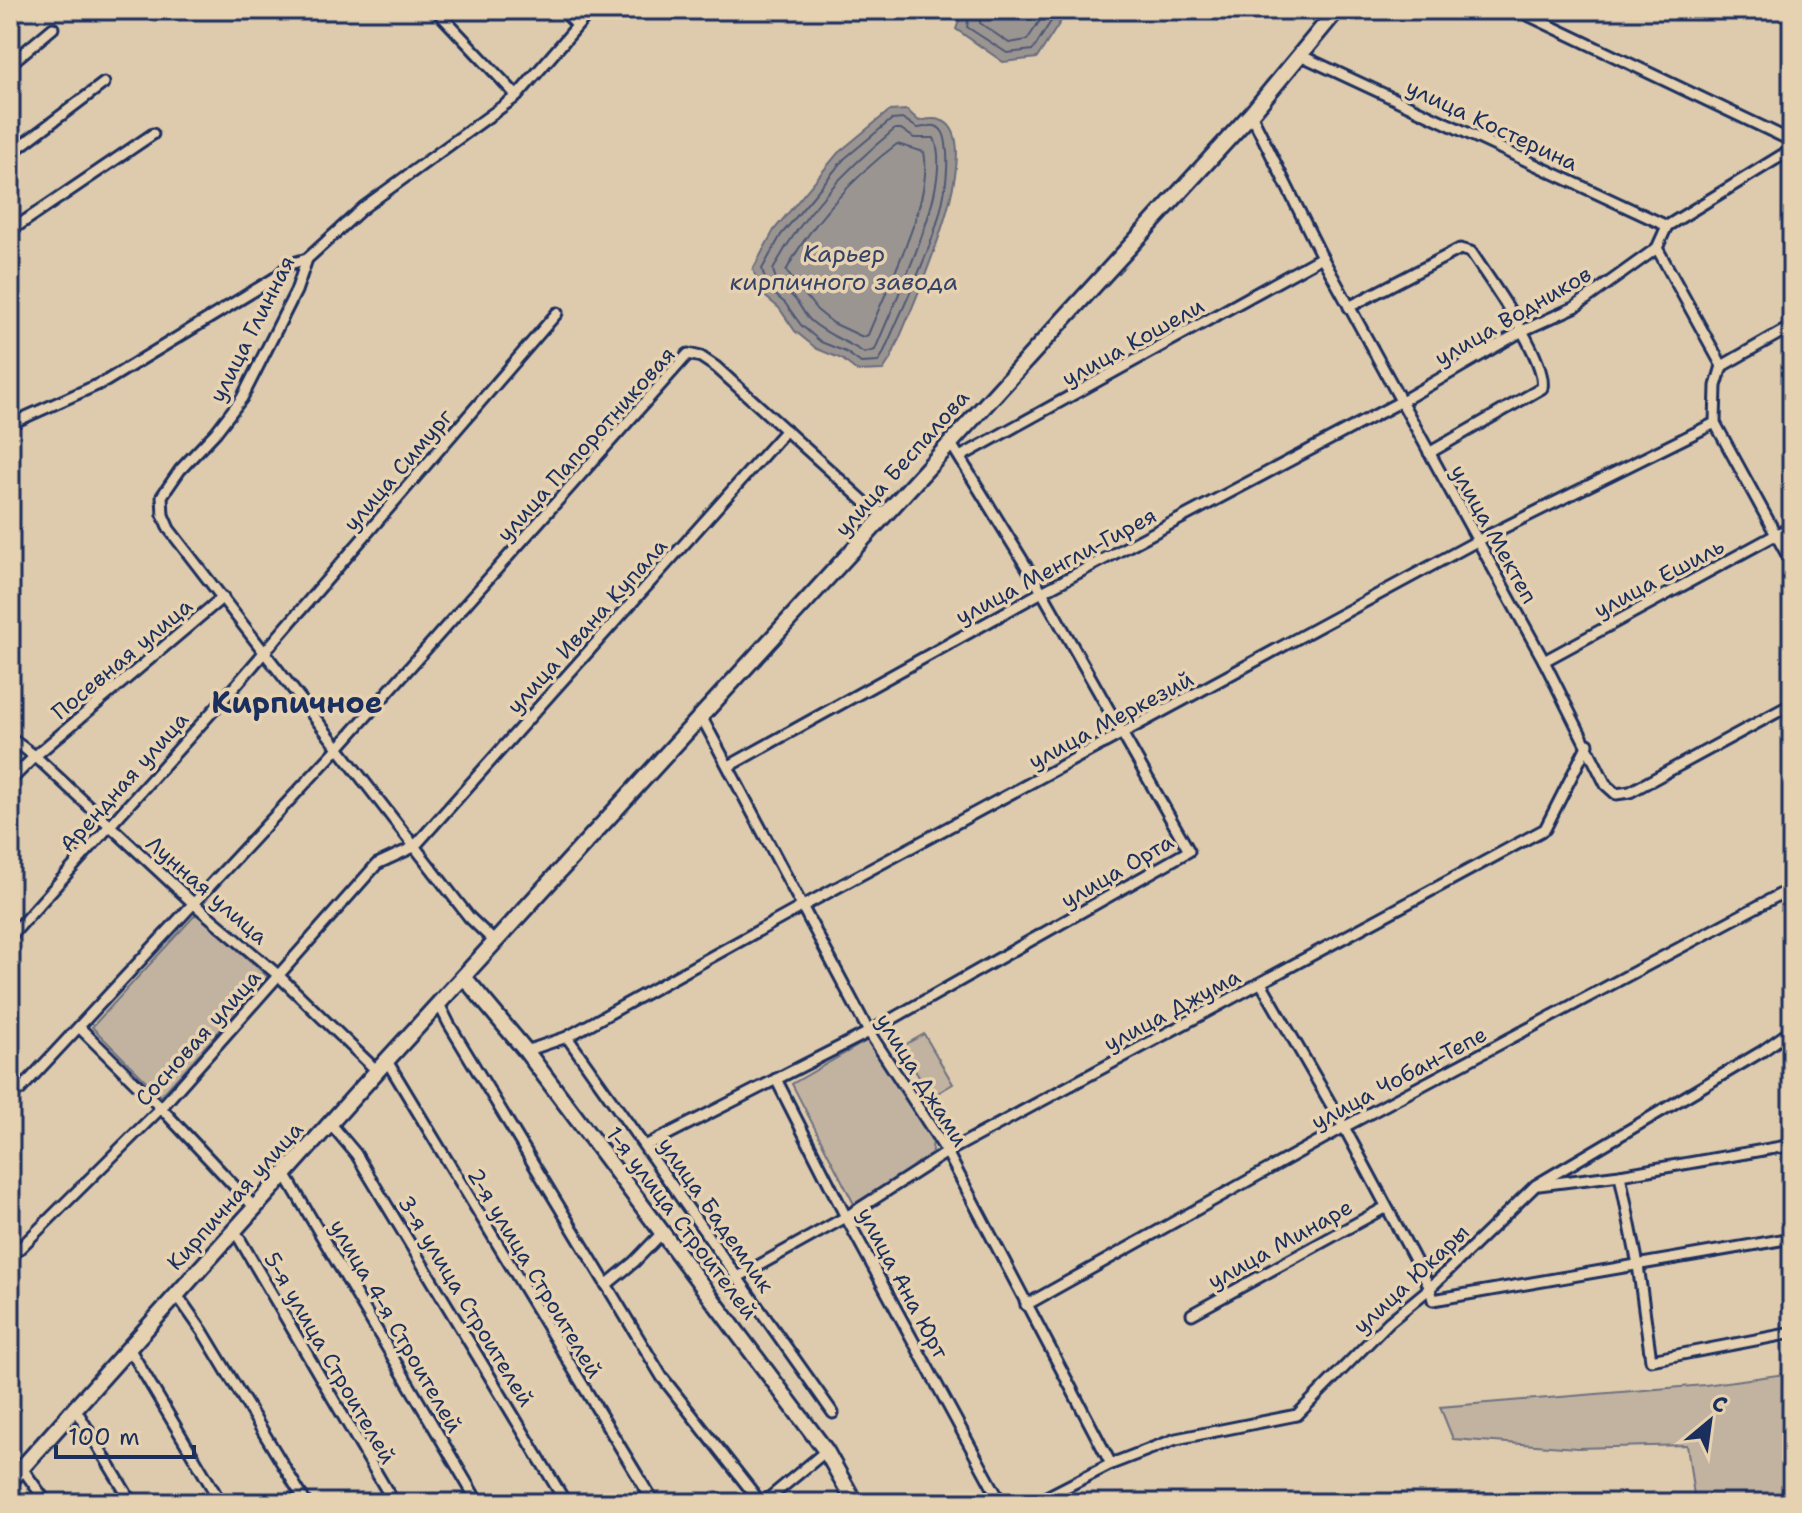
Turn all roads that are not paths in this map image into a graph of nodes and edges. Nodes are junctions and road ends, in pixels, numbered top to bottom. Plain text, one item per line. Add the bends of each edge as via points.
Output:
1 (436, 10) edge
2 (562, 10) edge
3 (591, 10) edge
4 (1337, 10) edge
5 (1517, 10) edge
6 (577, 25) junction
7 (53, 28) dead end
8 (1302, 56) junction
9 (10, 64) edge
10 (104, 83) dead end
11 (517, 96) junction
12 (1251, 114) junction
13 (153, 134) dead end
14 (1792, 141) edge
15 (1792, 149) edge
16 (10, 154) edge
17 (1667, 226) junction
18 (10, 231) edge
19 (1657, 248) junction
20 (1322, 257) junction
21 (307, 259) junction
22 (1349, 307) junction
23 (557, 313) dead end
24 (1792, 326) edge
25 (1522, 331) junction
26 (1722, 366) junction
27 (1402, 401) junction
28 (1715, 423) junction
29 (10, 424) edge
30 (786, 430) junction
31 (950, 442) junction
32 (1429, 453) junction
33 (960, 457) junction
34 (885, 515) junction
35 (1792, 526) edge
36 (1777, 535) junction
37 (1477, 541) junction
38 (1792, 564) edge
39 (1042, 592) junction
40 (223, 597) junction
41 (265, 651) junction
42 (1544, 661) junction
43 (1792, 704) edge
44 (701, 716) junction
45 (1123, 735) junction
46 (10, 738) edge
47 (1588, 744) junction
48 (339, 747) junction
49 (35, 756) junction
50 (729, 766) junction
51 (10, 781) edge
52 (107, 826) junction
53 (414, 847) junction
54 (1792, 888) edge
55 (193, 903) junction
56 (803, 906) junction
57 (10, 937) edge
58 (496, 943) junction
59 (278, 975) junction
60 (464, 977) junction
61 (1261, 983) junction
62 (439, 1004) junction
63 (79, 1027) junction
64 (1792, 1030) edge
65 (869, 1032) junction
66 (567, 1037) junction
67 (526, 1051) junction
68 (382, 1066) junction
69 (776, 1079) junction
70 (20, 1090) dead end
71 (161, 1108) junction
72 (330, 1123) junction
73 (1344, 1127) junction
74 (1792, 1145) edge
75 (645, 1146) junction
76 (947, 1152) junction
77 (285, 1174) junction
78 (1620, 1175) junction
79 (1536, 1185) junction
80 (1386, 1207) junction
81 (255, 1208) junction
82 (846, 1217) junction
83 (235, 1231) junction
84 (663, 1232) junction
85 (1792, 1238) edge
86 (10, 1258) edge
87 (1638, 1265) junction
88 (738, 1277) junction
89 (606, 1285) junction
90 (1430, 1288) junction
91 (177, 1295) junction
92 (1026, 1305) junction
93 (1192, 1314) dead end
94 (1792, 1333) edge
95 (129, 1348) junction
96 (75, 1408) junction
97 (833, 1413) dead end
98 (826, 1451) junction
99 (1111, 1464) junction
100 (22, 1468) junction
101 (10, 1481) edge
102 (475, 1497) dead end
103 (47, 1503) edge
104 (132, 1503) edge
105 (221, 1503) edge
106 (306, 1503) edge
107 (394, 1503) edge
108 (566, 1503) edge
109 (654, 1503) edge
110 (762, 1503) edge
111 (855, 1503) edge
112 (1001, 1503) edge
113 (1035, 1503) edge

1 - 11 street
2 - 6 street
3 - 6 street, улица Глинная
4 - 8 main road, улица Беспалова
5 - 14 street
6 - 11 street, улица Глинная
7 - 9 street
8 - 12 main road, улица Беспалова
8 - 17 street, улица Костерина
10 - 16 street
11 - 21 street, улица Глинная via 364,207
12 - 20 street, улица Мектеп
12 - 31 main road, улица Беспалова
13 - 18 street
15 - 17 street
17 - 19 street, улица Водников
19 - 25 street, улица Водников via 1575,307
19 - 26 street
20 - 22 street, улица Мектеп
20 - 33 street, улица Кошели
21 - 29 street via 290,264 106,381
21 - 40 street, улица Глинная via 242,398 162,496 169,529
22 - 25 street via 1460,249 1471,252
22 - 27 street, улица Мектеп
23 - 41 street, улица Симург
24 - 26 street
25 - 27 street, улица Водников
25 - 32 street via 1544,378 1542,388
26 - 28 street
27 - 32 street, улица Мектеп
27 - 39 street, улица Менгли-Гирея
28 - 36 street
28 - 37 street, улица Меркезий
30 - 34 street, улица Папоротниковая
30 - 48 street, улица Папоротниковая via 716,367 688,354
30 - 53 street, улица Ивана Купала
31 - 33 street, улица Орта
31 - 34 main road, улица Беспалова
32 - 37 street, улица Мектеп
33 - 39 street, улица Орта
34 - 44 main road, улица Беспалова
35 - 36 street, улица Ешиль
36 - 38 street
36 - 42 street, улица Ешиль
37 - 42 street, улица Мектеп
37 - 45 street, улица Меркезий
39 - 45 street, улица Орта
39 - 50 street, улица Менгли-Гирея
40 - 41 street, улица Глинная
40 - 49 street, Посевная улица
41 - 48 street, улица Глинная
41 - 52 street, Арендная улица
42 - 47 street, улица Мектеп
43 - 47 street, улица Мектеп via 1630,792 1616,794 1606,785
44 - 50 street, улица Джами
44 - 58 main road, улица Беспалова
45 - 56 street, улица Меркезий
45 - 65 street, улица Орта via 1189,851
46 - 49 street, Лунная улица
47 - 61 street, улица Джума via 1545,829
48 - 53 street, улица Глинная
48 - 55 street
49 - 51 street, Посевная улица
49 - 52 street, Лунная улица
50 - 56 street, улица Джами
52 - 55 street, Лунная улица
52 - 57 street, Арендная улица
53 - 58 street, улица Глинная
53 - 59 street, Сосновая улица via 377,864
54 - 73 street, улица Чобан-Тепе
55 - 59 street, Лунная улица
55 - 63 street
56 - 65 street, улица Джами
56 - 66 street, улица Меркезий
58 - 60 main road, Кирпичная улица
59 - 68 street, Лунная улица
59 - 71 street, Сосновая улица
60 - 62 main road, Кирпичная улица
60 - 67 main road, 1-я улица Строителей
61 - 73 street
61 - 76 street, улица Джума
62 - 68 main road, Кирпичная улица
62 - 89 street
63 - 70 street
63 - 71 street
64 - 79 street, улица Юкары
65 - 69 street, улица Орта
65 - 76 street, улица Джами
66 - 67 street, улица Меркезий
66 - 75 street, улица Бадемлик
67 - 84 main road, 1-я улица Строителей
68 - 72 main road, Кирпичная улица
68 - 109 street, 2-я улица Строителей
69 - 75 street, улица Орта
69 - 82 street, улица Ана Юрт
71 - 81 street
71 - 86 street, Сосновая улица
72 - 77 main road, Кирпичная улица
72 - 108 street, 3-я улица Строителей via 356,1154
73 - 80 street
73 - 92 street, улица Чобан-Тепе
74 - 78 street
75 - 88 street, улица Бадемлик
76 - 82 street, улица Джума
76 - 92 street, улица Джами
77 - 81 main road, Кирпичная улица
77 - 102 street, улица 4-я Строителей
78 - 79 street
78 - 87 street
79 - 90 street, улица Юкары
80 - 90 street
80 - 93 street, улица Минаре
81 - 83 main road, Кирпичная улица
82 - 88 street, улица Джума
82 - 112 street, улица Ана Юрт
83 - 91 main road, Кирпичная улица
83 - 107 street, 5-я улица Строителей
84 - 89 street
84 - 98 main road, 1-я улица Строителей
85 - 87 street
87 - 90 street via 1433,1300
87 - 94 street via 1651,1360
88 - 97 street, улица Бадемлик
89 - 110 street via 662,1377
90 - 99 street, улица Юкары via 1297,1415 1176,1439
91 - 95 main road, Кирпичная улица
91 - 106 street
92 - 99 street, улица Джами
95 - 96 main road, Кирпичная улица
95 - 105 street
96 - 100 main road, Кирпичная улица
96 - 104 street
98 - 110 street
98 - 111 main road, 1-я улица Строителей
99 - 113 street, улица Юкары
100 - 101 main road, Кирпичная улица
100 - 103 street

